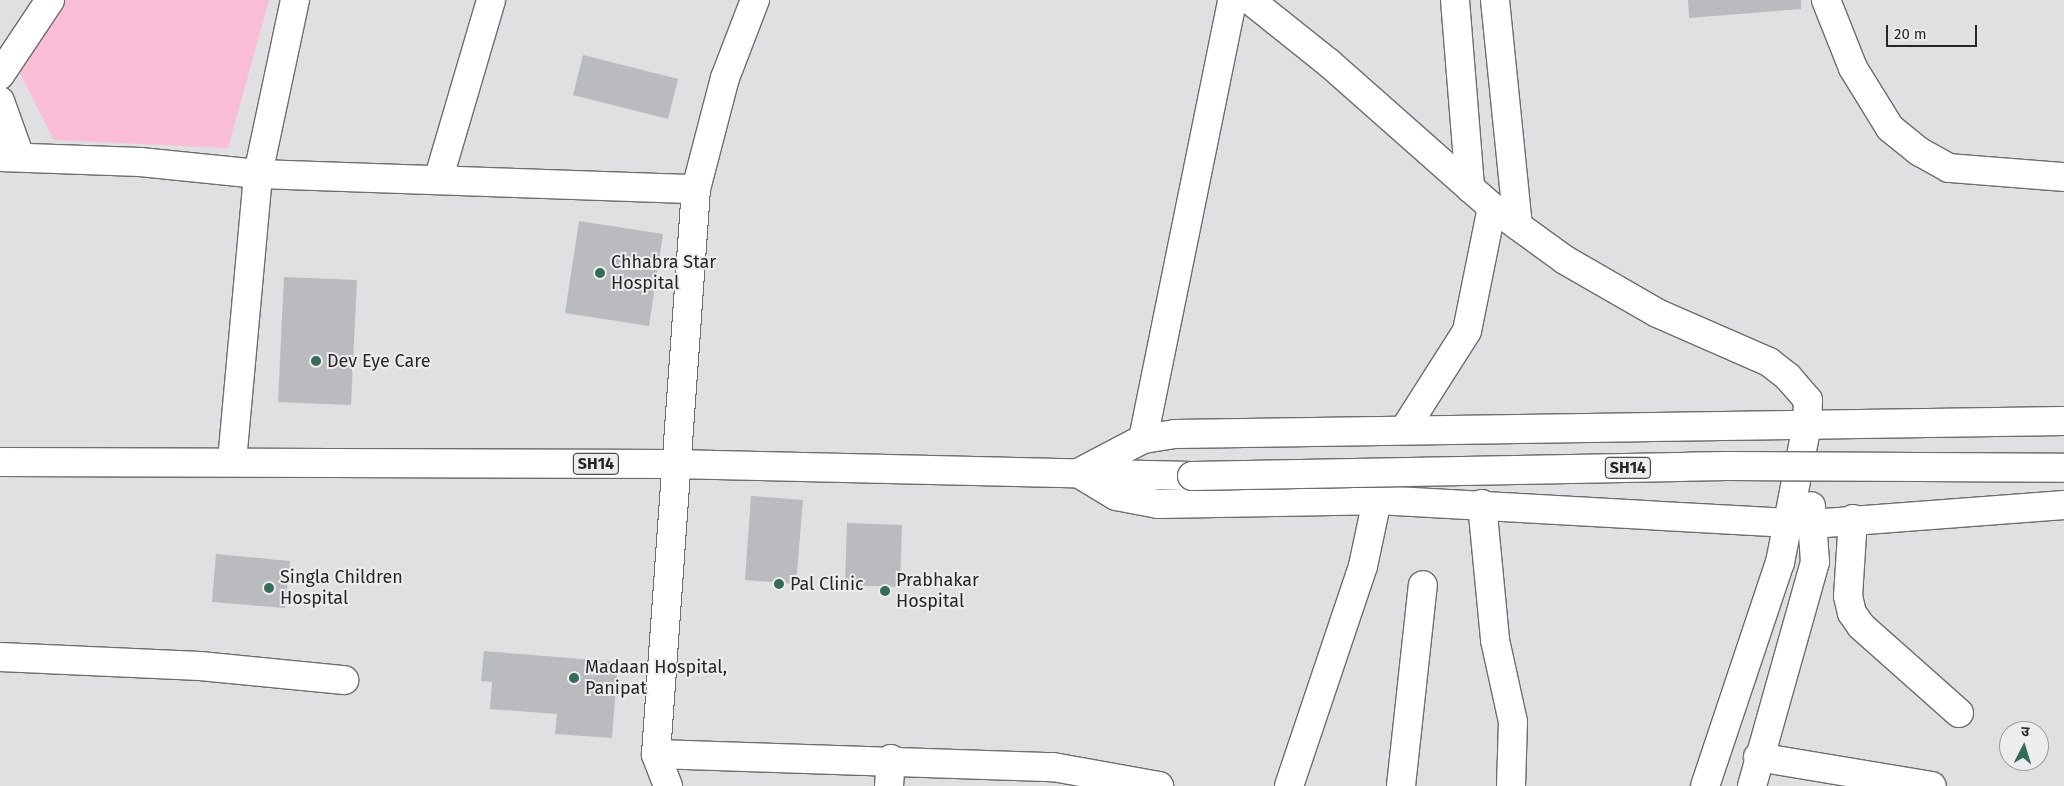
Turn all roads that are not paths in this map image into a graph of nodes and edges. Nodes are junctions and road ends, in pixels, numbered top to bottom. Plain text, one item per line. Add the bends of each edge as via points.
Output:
1 (50, 0) edge
2 (295, 0) edge
3 (491, 0) edge
4 (755, 0) edge
5 (1232, 0) edge
6 (1250, 0) edge
7 (1454, 0) edge
8 (1495, 0) edge
9 (1826, 0) edge
10 (0, 75) edge
11 (0, 101) edge
12 (10, 157) edge
13 (258, 174) junction
14 (439, 177) junction
15 (2064, 177) edge
16 (1470, 188) junction
17 (696, 189) junction
18 (1492, 207) junction
19 (1518, 226) junction
20 (2064, 421) edge
21 (1404, 430) junction
22 (1806, 430) junction
23 (1143, 439) junction
24 (232, 461) junction
25 (0, 464) edge
26 (673, 464) junction
27 (2064, 468) edge
28 (1078, 473) junction
29 (1377, 500) junction
30 (1482, 504) junction
31 (2064, 505) edge
32 (1853, 518) junction
33 (1800, 523) junction
34 (1423, 585) dead end
35 (0, 657) edge
36 (344, 680) dead end
37 (1959, 713) dead end
38 (656, 754) junction
39 (1758, 757) junction
40 (891, 759) junction
41 (1050, 776) edge
42 (668, 786) edge
43 (889, 786) edge
44 (1158, 786) edge
45 (1288, 786) edge
46 (1401, 786) edge
47 (1511, 786) edge
48 (1705, 786) edge
49 (1752, 786) edge
50 (1932, 786) edge

1 - 10 street
2 - 13 street
3 - 14 street
4 - 17 street via 725,78
5 - 23 street
6 - 16 street via 1329,63
7 - 16 street
8 - 19 street
9 - 15 street via 1853,68 1890,128 1920,152 1949,168
11 - 12 street
12 - 13 street
13 - 14 street
13 - 24 street
14 - 17 street
16 - 18 street
17 - 26 street
18 - 19 street
18 - 21 street via 1467,331
19 - 22 street via 1565,260 1657,313 1769,362 1788,377 1808,400
20 - 22 street
21 - 22 street
21 - 23 street via 1175,434
22 - 33 street
23 - 28 street
24 - 25 street, SH14
24 - 26 street, SH14
26 - 28 street, SH14
26 - 38 street
27 - 28 street, SH14, bridge via 1727,466 1192,476
28 - 29 street via 1116,496 1136,502
29 - 30 street
29 - 45 street via 1362,566
30 - 33 street
30 - 47 street via 1495,640 1513,722
31 - 32 street
32 - 33 street
32 - 37 street via 1848,596 1852,612 1861,626
33 - 39 street via 1815,562
33 - 48 street via 1780,562
34 - 46 street
35 - 36 street via 200,666
38 - 40 street
38 - 42 street
39 - 49 street
39 - 50 street
40 - 41 street
40 - 43 street
41 - 44 street

